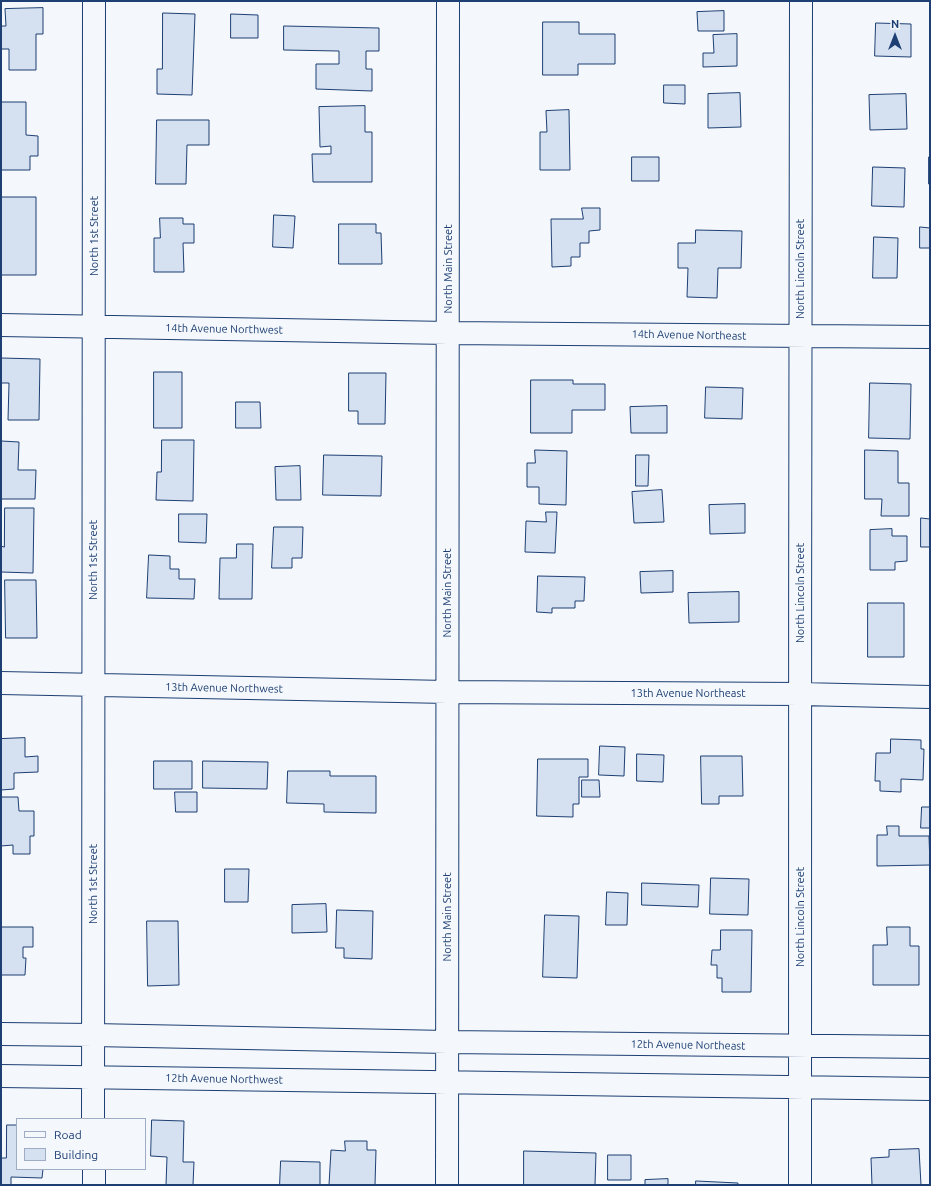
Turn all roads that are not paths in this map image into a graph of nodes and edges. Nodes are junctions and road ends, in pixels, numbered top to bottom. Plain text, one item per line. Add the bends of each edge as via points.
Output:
1 (94, 1) edge
2 (448, 1) edge
3 (801, 1) edge
4 (1, 325) edge
5 (94, 327) junction
6 (448, 333) junction
7 (800, 336) junction
8 (930, 337) edge
9 (1, 683) edge
10 (93, 685) junction
11 (447, 692) junction
12 (801, 694) junction
13 (930, 697) edge
14 (1, 1034) edge
15 (93, 1035) junction
16 (447, 1042) junction
17 (800, 1046) junction
18 (930, 1047) edge
19 (1, 1076) edge
20 (93, 1077) junction
21 (447, 1082) junction
22 (800, 1087) junction
23 (930, 1089) edge
24 (93, 1118) edge
25 (94, 1170) edge
26 (94, 1185) edge
27 (447, 1185) edge
28 (800, 1185) edge

1 - 5 street, North 1st Street
2 - 6 street, North Main Street
3 - 7 street, North Lincoln Street
4 - 5 street, 14th Avenue Northwest
5 - 6 street, 14th Avenue Northwest
5 - 10 street, North 1st Street
6 - 7 street, 14th Avenue Northeast
6 - 11 street, North Main Street
7 - 8 street, 14th Avenue Northeast
7 - 12 street, North Lincoln Street
9 - 10 street, 13th Avenue Northwest
10 - 11 street, 13th Avenue Northwest
10 - 15 street, North 1st Street
11 - 12 street, 13th Avenue Northeast
11 - 16 street, North Main Street
12 - 13 street, 13th Avenue Northeast
12 - 17 street, North Lincoln Street
14 - 15 street
15 - 16 street
15 - 20 street, North 1st Street
16 - 17 street, 12th Avenue Northeast
16 - 21 street, North Main Street
17 - 18 street, 12th Avenue Northeast
17 - 22 street, North Lincoln Street
19 - 20 street, 12th Avenue Northwest
20 - 21 street, 12th Avenue Northwest
20 - 24 street, North 1st Street
21 - 22 street
21 - 27 street, North Main Street
22 - 23 street
22 - 28 street, North Lincoln Street
25 - 26 street

